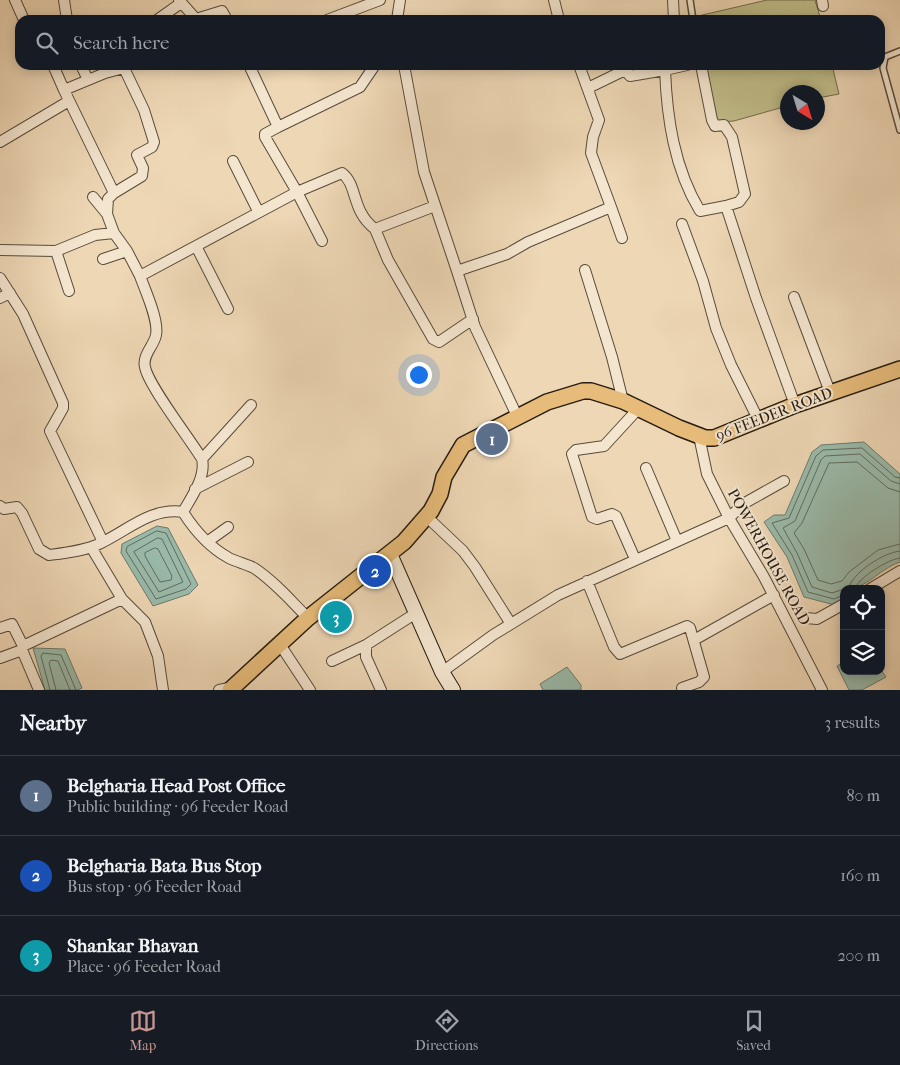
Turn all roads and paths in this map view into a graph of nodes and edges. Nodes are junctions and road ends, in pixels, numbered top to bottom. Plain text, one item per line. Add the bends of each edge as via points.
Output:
1 (14, 0) edge
2 (64, 0) edge
3 (380, 0) edge
4 (400, 0) edge
5 (554, 0) edge
6 (673, 0) edge
7 (690, 0) edge
8 (180, 2) edge
9 (22, 15) edge
10 (66, 15) edge
11 (163, 15) edge
12 (192, 15) edge
13 (210, 15) edge
14 (224, 15) edge
15 (340, 15) edge
16 (398, 15) edge
17 (558, 15) edge
18 (674, 15) edge
19 (692, 15) edge
20 (900, 51) edge
21 (885, 61) edge
22 (55, 70) edge
23 (84, 70) edge
24 (114, 70) edge
25 (127, 70) edge
26 (251, 70) edge
27 (372, 70) edge
28 (405, 70) edge
29 (581, 70) edge
30 (665, 70) joint
31 (702, 70) edge
32 (884, 70) edge
33 (88, 80) junction
34 (588, 88) junction
35 (64, 90) junction
36 (69, 101) junction
37 (278, 127) junction
38 (900, 130) edge
39 (0, 142) edge
40 (232, 161) dead end
41 (297, 192) junction
42 (114, 193) junction
43 (94, 197) dead end
44 (436, 206) junction
45 (726, 206) junction
46 (611, 207) junction
47 (258, 211) junction
48 (107, 214) junction
49 (682, 224) dead end
50 (375, 230) junction
51 (114, 233) junction
52 (622, 238) dead end
53 (322, 241) dead end
54 (196, 246) junction
55 (0, 250) edge
56 (56, 251) junction
57 (127, 251) junction
58 (103, 259) dead end
59 (585, 270) dead end
60 (456, 271) junction
61 (140, 276) junction
62 (0, 278) edge
63 (69, 292) dead end
64 (10, 293) junction
65 (794, 297) dead end
66 (0, 298) edge
67 (228, 310) dead end
68 (473, 320) junction
69 (900, 369) edge
70 (830, 392) junction
71 (623, 401) junction
72 (251, 405) dead end
73 (795, 405) junction
74 (638, 409) junction
75 (518, 418) junction
76 (758, 419) junction
77 (700, 436) junction
78 (202, 459) junction
79 (248, 462) dead end
80 (646, 468) dead end
81 (784, 481) dead end
82 (195, 489) junction
83 (0, 506) edge
84 (183, 512) junction
85 (426, 517) junction
86 (729, 518) junction
87 (228, 527) dead end
88 (677, 541) junction
89 (103, 542) junction
90 (207, 542) junction
91 (91, 547) junction
92 (390, 554) junction
93 (634, 559) junction
94 (900, 571) edge
95 (588, 581) junction
96 (877, 585) edge
97 (774, 595) junction
98 (122, 599) junction
99 (840, 606) edge
100 (416, 613) junction
101 (308, 618) junction
102 (806, 618) dead end
103 (511, 624) junction
104 (0, 628) edge
105 (694, 640) junction
106 (279, 643) junction
107 (366, 645) junction
108 (23, 648) junction
109 (0, 658) edge
110 (332, 661) dead end
111 (442, 672) junction
112 (233, 688) edge
113 (682, 688) dead end
114 (39, 690) edge
115 (163, 690) edge
116 (219, 690) edge
117 (310, 690) edge
118 (381, 690) edge
119 (453, 690) edge
120 (822, 690) edge

1 - 9 street
2 - 10 street
3 - 15 street
4 - 16 street
5 - 17 street
6 - 18 street
7 - 19 lane
8 - 11 street
8 - 12 street
13 - 14 street via 222,11
20 - 21 lane via 886,57
22 - 35 street
23 - 33 street
24 - 33 street
25 - 42 street via 154,142 138,156 142,176
26 - 37 street
27 - 37 street via 360,87
28 - 44 street via 424,172
29 - 34 street
30 - 34 street via 630,76 625,70
30 - 45 street via 667,118 695,203 700,211
31 - 45 street via 712,120 715,126 724,125 732,137 745,194 739,202
32 - 38 lane
33 - 35 street
34 - 46 street via 599,120 591,153
35 - 36 street
36 - 39 street
36 - 42 street
37 - 41 street via 265,137
40 - 47 street
41 - 47 street
41 - 50 street via 342,173 350,183 363,219
41 - 53 street
42 - 48 street via 108,199
43 - 48 street
44 - 50 street
44 - 60 street
45 - 73 street
46 - 52 street
46 - 60 street via 507,254
47 - 54 street
48 - 51 street
49 - 76 street via 716,328
50 - 68 street via 388,260 433,339 439,342
51 - 56 street via 95,236
51 - 57 street
54 - 61 street
54 - 67 street
55 - 56 street
56 - 63 street
57 - 58 street
57 - 61 street
59 - 71 street
60 - 68 street
61 - 78 street via 151,305 156,334 144,366 150,381
62 - 64 street
64 - 66 street
64 - 89 street via 39,347 63,403 50,430
65 - 70 street
68 - 75 street
69 - 70 main road, 96 FEEDER ROAD
70 - 73 main road, 96 FEEDER ROAD
71 - 74 main road, 96 FEEDER ROAD
71 - 75 main road, 96 FEEDER ROAD via 583,391 547,402
72 - 78 street
73 - 76 main road, 96 FEEDER ROAD
74 - 77 main road, 96 FEEDER ROAD
74 - 93 street via 604,446 576,450 572,454 592,517 616,516
75 - 85 main road, 96 FEEDER ROAD via 464,445
76 - 77 main road, 96 FEEDER ROAD via 714,438
77 - 86 street, POWERHOUSE ROAD via 707,474
78 - 82 street via 204,467
79 - 82 street
80 - 88 street
81 - 86 street via 744,504
82 - 84 street
83 - 91 street via 4,509 17,507 39,549 50,555
84 - 89 street via 169,510 153,514
84 - 90 street
85 - 92 main road, 96 FEEDER ROAD
85 - 103 street via 476,567
86 - 88 street
86 - 97 street, POWERHOUSE ROAD
87 - 90 street
88 - 93 street
89 - 91 street
90 - 101 street via 278,586
91 - 98 street
92 - 100 street
92 - 101 main road, 96 FEEDER ROAD
93 - 95 street
94 - 96 street
95 - 103 street
95 - 105 street via 614,647 620,654 687,626
97 - 105 street
97 - 120 street, POWERHOUSE ROAD
98 - 108 street
98 - 115 street via 145,622 158,656
99 - 102 street via 817,619
100 - 107 street
100 - 111 street
101 - 106 main road, 96 FEEDER ROAD
103 - 111 street
104 - 108 street via 12,624
105 - 113 street via 704,677
106 - 112 main road, 96 FEEDER ROAD
106 - 117 street
107 - 110 street
107 - 118 street via 366,657
108 - 109 street
108 - 114 street
111 - 119 street
112 - 116 street

